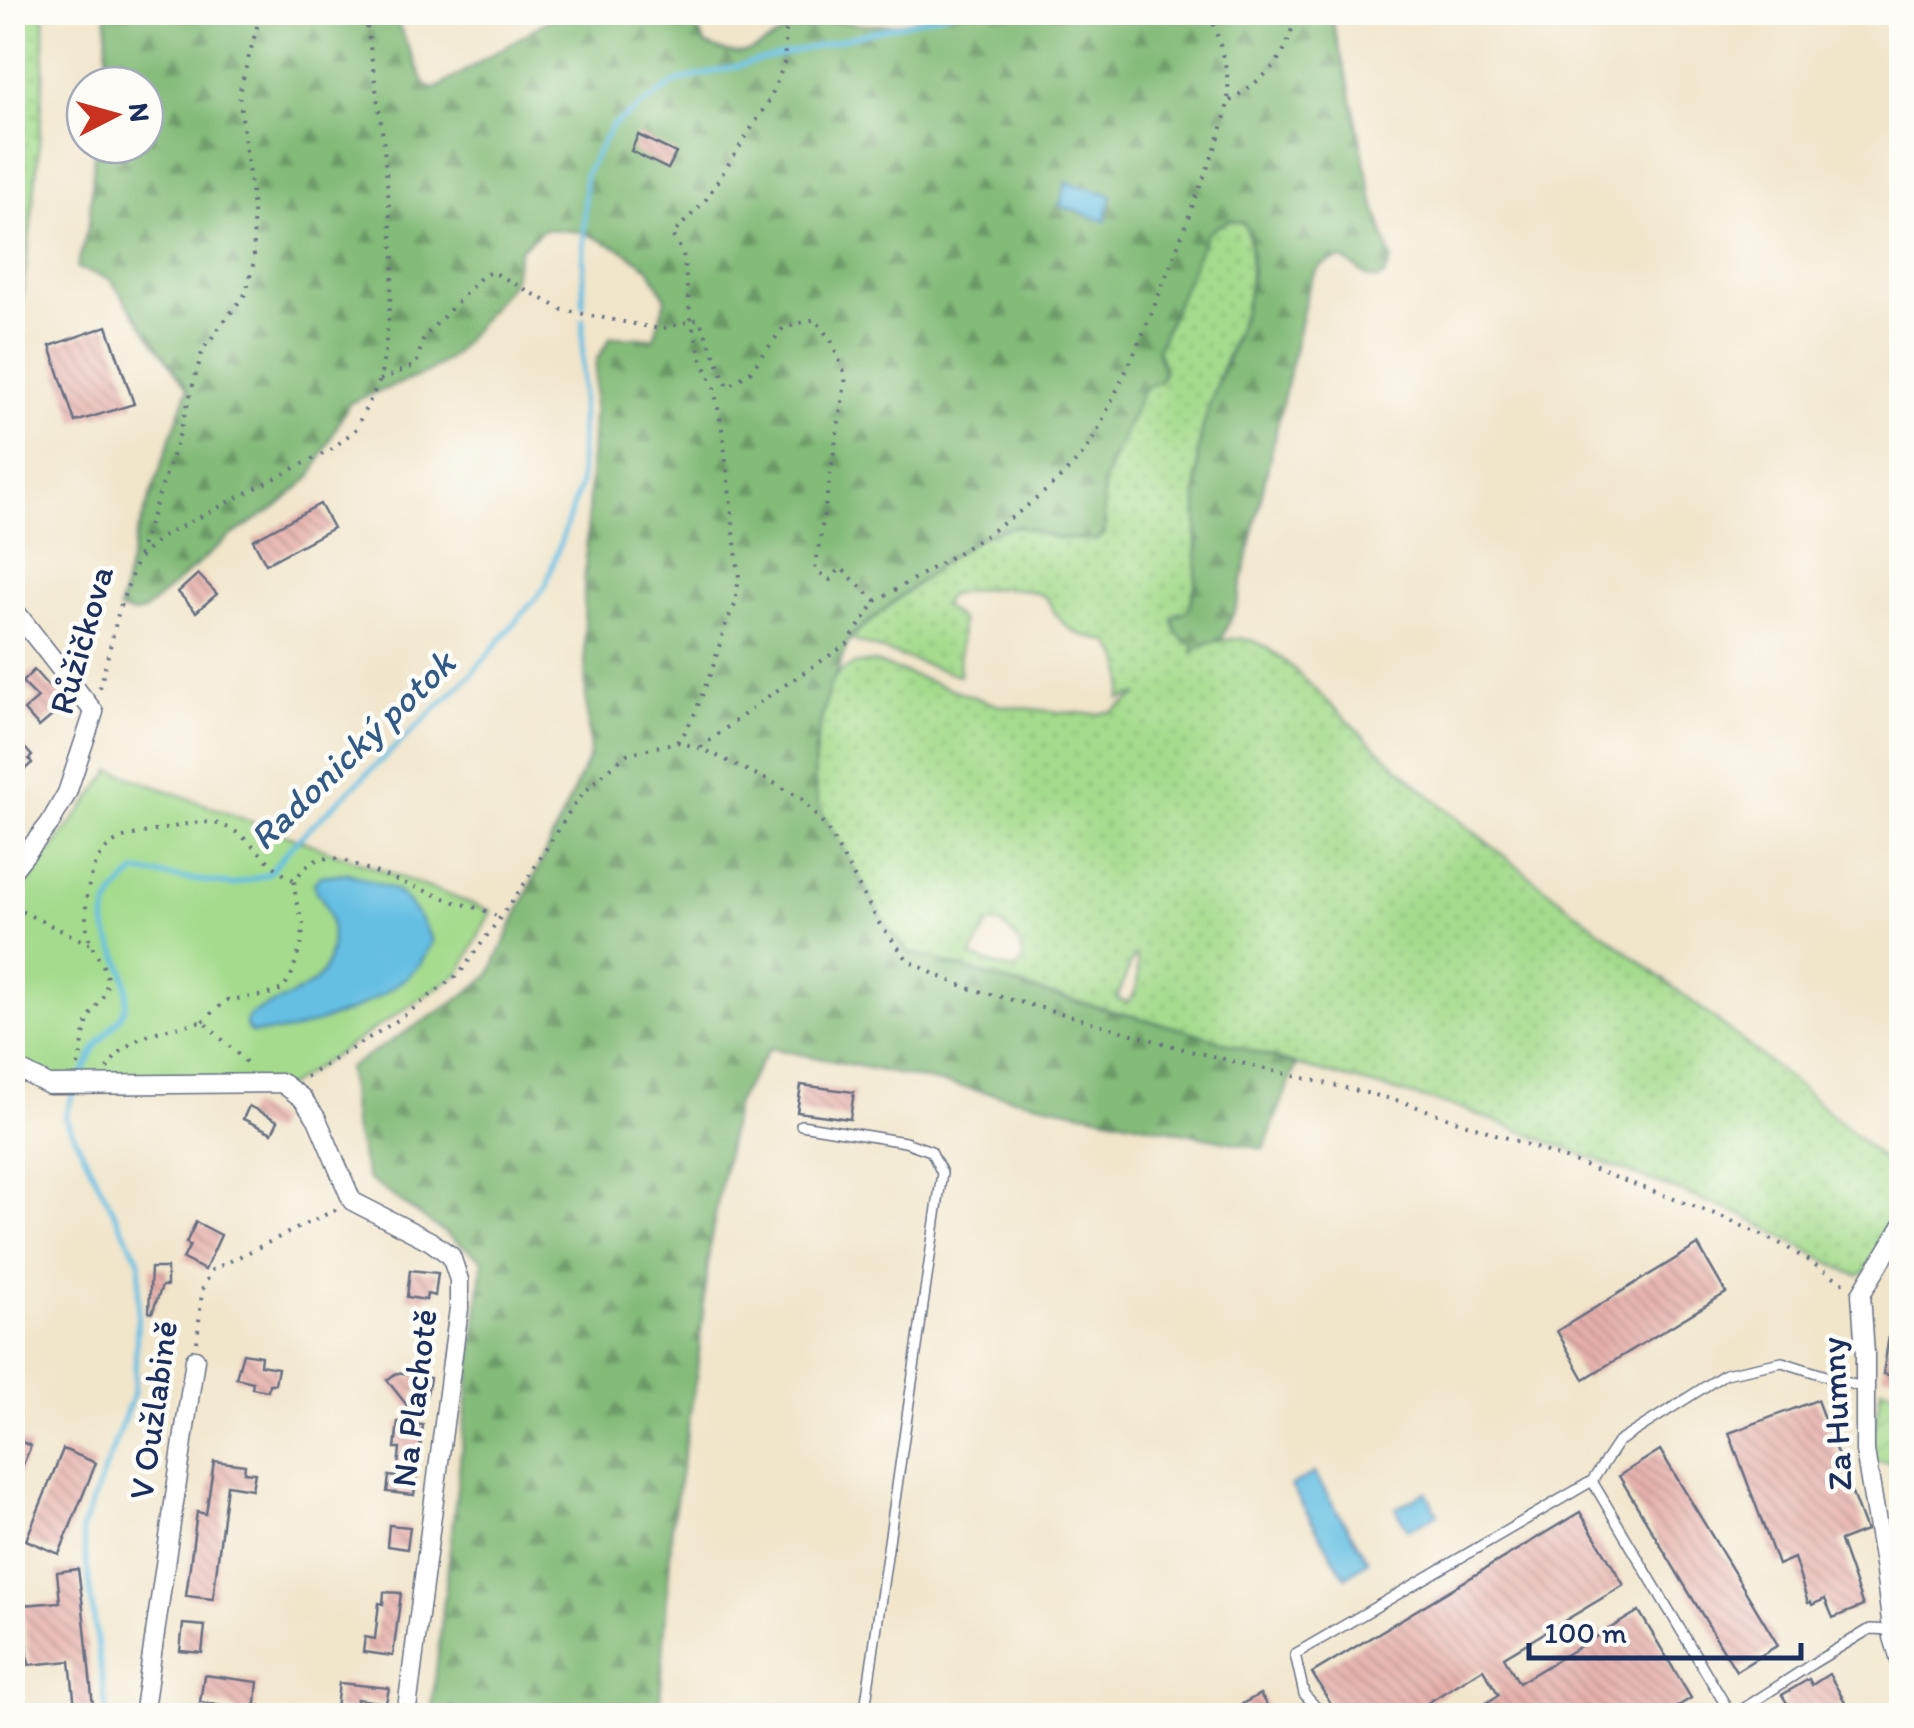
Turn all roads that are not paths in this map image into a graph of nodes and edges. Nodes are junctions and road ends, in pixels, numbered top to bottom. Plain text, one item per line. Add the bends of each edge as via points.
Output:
1 (12, 607) edge
2 (12, 871) edge
3 (12, 1066) edge
4 (801, 1125) dead end
5 (1902, 1226) edge
6 (195, 1360) road end
7 (1864, 1388) junction
8 (1592, 1481) junction
9 (1892, 1630) junction
10 (1902, 1666) edge
11 (143, 1716) edge
12 (406, 1716) edge
13 (864, 1716) edge
14 (1322, 1716) edge

1 - 2 street, Růžičkova via 94,712 67,793
3 - 12 street, Na Plachotě via 50,1086 282,1083 316,1119 352,1201 451,1256 459,1308
4 - 13 lane via 918,1146 931,1151 942,1173
5 - 7 street, Za Humny via 1861,1294
6 - 11 street, V Oužlabině
7 - 8 lane via 1782,1362 1725,1374 1618,1442
7 - 9 street, Za Humny via 1864,1451
8 - 9 lane via 1732,1716 1870,1629
8 - 14 lane via 1294,1654 1304,1694
9 - 10 street, Za Humny

